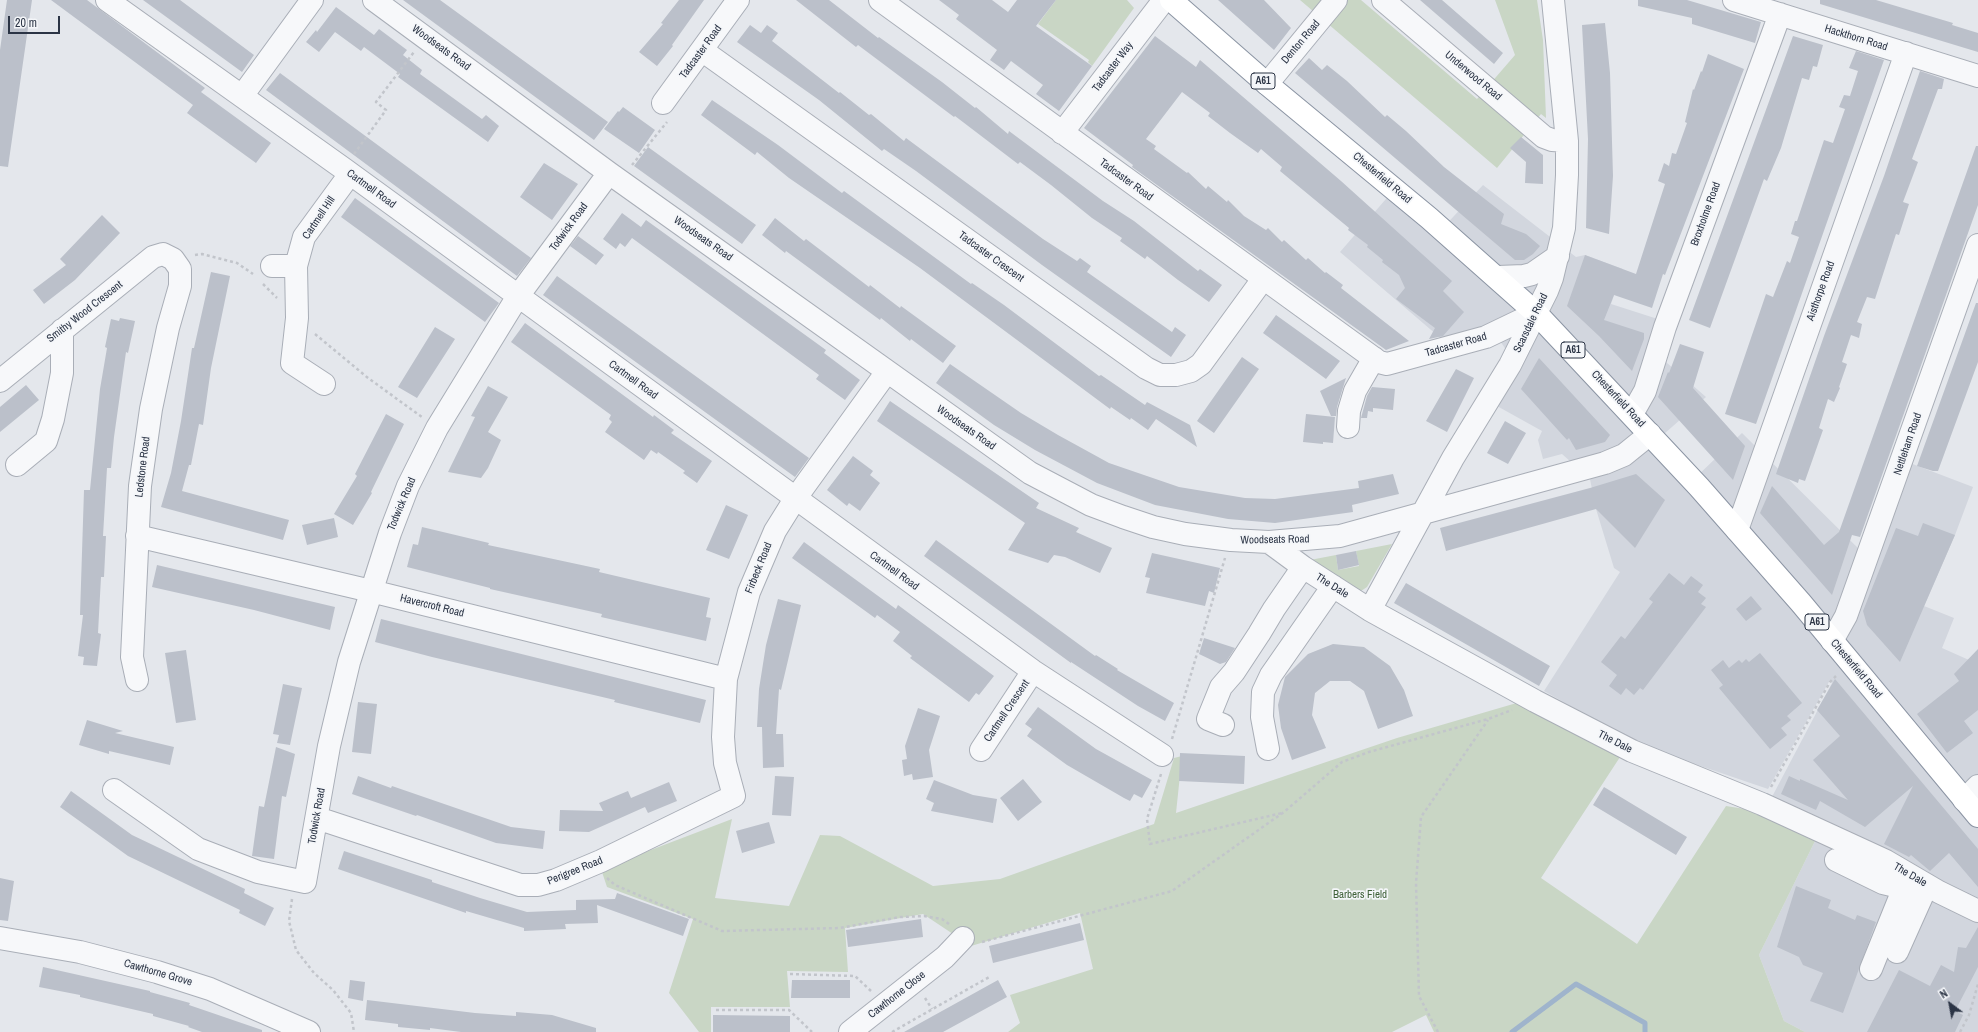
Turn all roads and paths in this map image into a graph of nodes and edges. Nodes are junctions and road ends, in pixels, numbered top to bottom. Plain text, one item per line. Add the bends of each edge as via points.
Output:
1 (107, 0) edge
2 (312, 0) edge
3 (374, 0) edge
4 (738, 0) edge
5 (880, 0) edge
6 (1164, 0) edge
7 (1171, 0) edge
8 (1336, 0) edge
9 (1383, 0) edge
10 (1553, 0) edge
11 (1734, 0) edge
12 (1780, 14) junction
13 (426, 36) junction
14 (703, 51) junction
15 (1906, 53) junction
16 (1978, 76) edge
17 (1267, 84) junction
18 (242, 96) junction
19 (663, 103) joint
20 (1062, 133) junction
21 (1567, 141) junction
22 (347, 171) junction
23 (614, 176) junction
24 (1978, 244) edge
25 (1558, 256) junction
26 (173, 259) joint
27 (272, 266) dead end
28 (296, 266) junction
29 (1498, 277) junction
30 (1263, 279) junction
31 (518, 296) junction
32 (1536, 313) junction
33 (62, 330) junction
34 (1486, 337) junction
35 (1374, 358) junction
36 (1510, 365) junction
37 (886, 372) junction
38 (0, 381) edge
39 (324, 384) dead end
40 (1632, 414) junction
41 (1346, 416) dead end
42 (1650, 434) junction
43 (17, 465) dead end
44 (795, 499) junction
45 (1421, 514) junction
46 (1737, 530) junction
47 (137, 536) junction
48 (1230, 540) junction
49 (1269, 542) junction
50 (1303, 567) junction
51 (1333, 586) junction
52 (371, 591) junction
53 (1370, 610) junction
54 (1832, 641) junction
55 (1850, 663) junction
56 (1033, 671) junction
57 (726, 679) junction
58 (137, 680) dead end
59 (1535, 702) junction
60 (1488, 719) junction
61 (1223, 725) dead end
62 (1268, 749) dead end
63 (980, 750) dead end
64 (1165, 757) junction
65 (114, 790) dead end
66 (734, 796) joint
67 (1973, 801) edge
68 (1762, 804) junction
69 (1284, 812) junction
70 (316, 818) junction
71 (1836, 860) dead end
72 (607, 879) dead end
73 (300, 880) junction
74 (1913, 882) junction
75 (1978, 911) edge
76 (0, 938) edge
77 (963, 938) junction
78 (1897, 952) dead end
79 (1871, 969) dead end
80 (790, 974) dead end
81 (991, 976) dead end
82 (1978, 984) edge
83 (885, 1004) junction
84 (716, 1010) dead end
85 (309, 1032) edge
86 (354, 1032) edge
87 (812, 1032) edge
88 (850, 1032) edge
89 (892, 1032) edge
90 (1438, 1032) edge
91 (1960, 1032) edge

1 - 18 street, Cartmell Road
2 - 18 street
3 - 13 street, Woodseats Road
4 - 14 street, Tadcaster Road
5 - 20 street, Tadcaster Road
6 - 20 street, Tadcaster Way
7 - 17 highway, Chesterfield Road / A61
8 - 17 street, Denton Road
9 - 21 street, Underwood Road via 1544,137
10 - 21 street, Scarsdale Road
11 - 12 street, Hackthorn Road
12 - 15 street, Hackthorn Road
12 - 40 street, Broxholme Road via 1665,327 1645,391
13 - 22 path via 376,102 386,110
13 - 23 street, Woodseats Road
14 - 19 street, Tadcaster Road
14 - 30 street, Tadcaster Crescent via 1146,368 1160,375 1176,375 1191,371 1201,364
15 - 16 street, Hackthorn Road
15 - 46 street, Aisthorpe Road
17 - 29 highway, Chesterfield Road / A61
18 - 22 street, Cartmell Road
19 - 23 path via 674,114
20 - 30 street, Tadcaster Road
21 - 25 street, Scarsdale Road via 1566,203
22 - 28 street, Cartmell Hill via 304,236
22 - 31 street, Cartmell Road
23 - 31 street, Todwick Road
23 - 37 street, Woodseats Road via 809,314
24 - 54 street, Nettleham Road via 1846,616
25 - 29 street via 1532,274
25 - 32 street, Scarsdale Road via 1547,291
26 - 33 street, Smithy Wood Crescent via 163,254 152,257
26 - 47 street, Ledstone Road via 180,269 180,286 150,409 140,486
27 - 28 street
28 - 39 street, Cartmell Hill via 296,330 292,363
29 - 32 highway, Chesterfield Road / A61
30 - 35 street, Tadcaster Road
31 - 44 street, Cartmell Road
31 - 52 street, Todwick Road via 434,434 406,492
32 - 34 street, Tadcaster Road
32 - 36 street, Scarsdale Road
32 - 40 highway, Chesterfield Road / A61
33 - 38 street, Smithy Wood Crescent
33 - 43 street via 62,373 46,441
34 - 35 street, Tadcaster Road via 1387,364
34 - 36 street via 1496,339 1502,344
35 - 41 street via 1355,391
36 - 45 street, Scarsdale Road
37 - 44 street, Firbeck Road
37 - 48 street, Woodseats Road via 1030,473 1064,492 1091,505 1153,526 1185,534
40 - 42 highway, Chesterfield Road / A61
42 - 45 street, Woodseats Road via 1624,455 1606,463
42 - 46 highway, Chesterfield Road / A61
44 - 56 street, Cartmell Road
44 - 57 street, Firbeck Road via 775,531 749,592
45 - 49 street, Woodseats Road via 1340,536
45 - 53 street, Scarsdale Road
46 - 54 highway, Chesterfield Road / A61
47 - 52 street, Havercroft Road
47 - 58 street, Ledstone Road via 132,657
48 - 49 street, Woodseats Road
48 - 64 path
49 - 50 street, The Dale
50 - 51 street, The Dale
50 - 61 street via 1234,672 1221,687 1208,719
51 - 53 street, The Dale
51 - 62 street via 1270,674 1263,692 1262,717
52 - 57 street, Havercroft Road
52 - 70 street, Todwick Road via 349,662 329,746
53 - 59 street, The Dale
54 - 55 highway, Chesterfield Road / A61
55 - 67 highway, Chesterfield Road / A61
55 - 68 path via 1830,682
56 - 63 street, Cartmell Crescent
56 - 64 street, Cartmell Road
57 - 66 street, Firbeck Road via 723,743 727,774
59 - 60 path
59 - 68 street, The Dale via 1632,751
60 - 69 path via 1342,762
60 - 90 path via 1421,817 1416,883 1419,996
64 - 69 path via 1147,819 1150,844
65 - 73 street via 198,849 258,872
66 - 70 street, Perigree Road via 601,861 538,885 520,885
68 - 74 street, The Dale via 1886,861
69 - 77 path via 1172,891 973,945
70 - 73 street, Todwick Road
71 - 74 street via 1883,883
72 - 77 path via 614,885 722,931 840,928 900,917 924,916 942,919
73 - 86 path via 289,920 296,950 351,1013
74 - 75 street, The Dale
74 - 78 street
74 - 79 street
76 - 85 street, Cawthorne Grove via 80,952 157,972 210,989
77 - 83 street, Cawthorne Close via 951,964
80 - 83 path via 855,976
81 - 89 path
82 - 91 path via 1969,1015
83 - 88 street, Cawthorne Close
84 - 87 path via 789,1010

